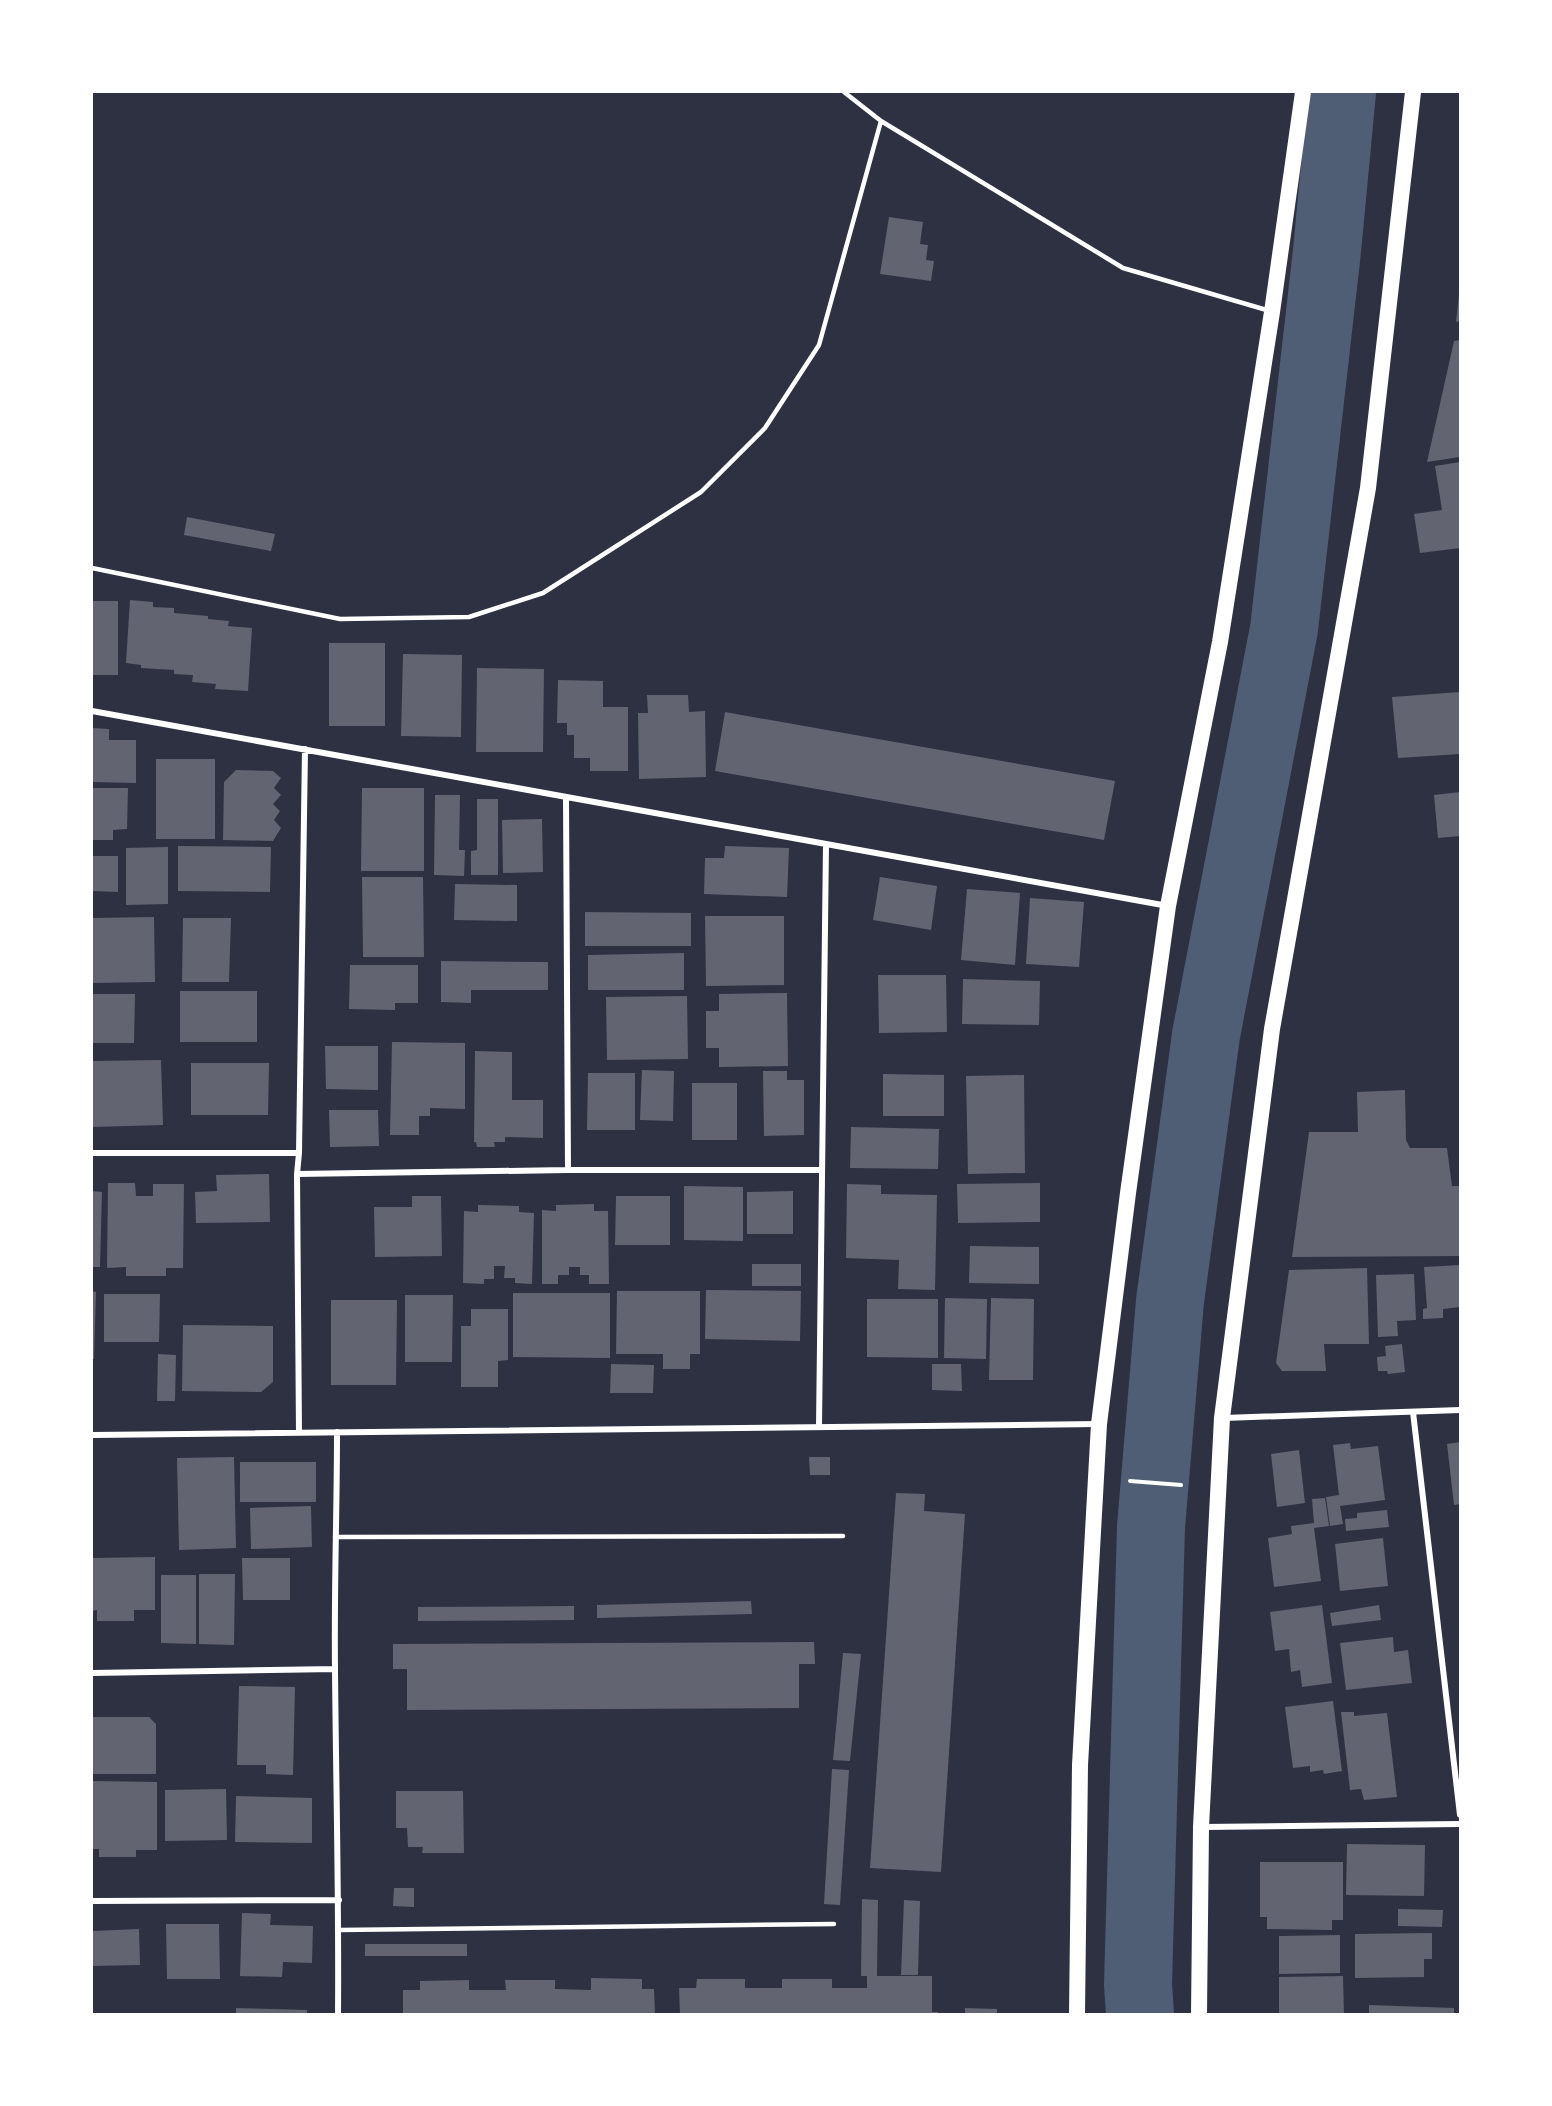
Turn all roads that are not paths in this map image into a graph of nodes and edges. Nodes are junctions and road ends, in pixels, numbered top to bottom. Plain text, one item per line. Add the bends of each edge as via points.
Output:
1 (844, 92) edge
2 (1303, 92) edge
3 (1413, 92) edge
4 (881, 121) junction
5 (1272, 312) junction
6 (92, 568) edge
7 (92, 711) edge
8 (305, 749) junction
9 (566, 797) junction
10 (826, 844) junction
11 (1168, 906) junction
12 (92, 1153) edge
13 (300, 1153) junction
14 (568, 1170) junction
15 (822, 1170) junction
16 (297, 1174) junction
17 (1461, 1410) edge
18 (1413, 1412) junction
19 (1222, 1418) junction
20 (1099, 1424) junction
21 (819, 1426) junction
22 (338, 1432) junction
23 (299, 1433) junction
24 (92, 1435) edge
25 (843, 1536) dead end
26 (335, 1537) junction
27 (335, 1669) junction
28 (92, 1673) edge
29 (1461, 1815) edge
30 (1461, 1824) edge
31 (1201, 1827) junction
32 (339, 1900) junction
33 (92, 1901) edge
34 (834, 1924) dead end
35 (339, 1930) junction
36 (338, 2014) edge
37 (1077, 2014) edge
38 (1199, 2014) edge

1 - 4 lane
2 - 5 highway
3 - 19 highway via 1368,488 1272,1029
4 - 5 lane via 1123,268
4 - 6 lane via 819,345 765,428 701,492 543,592 469,617 340,619
5 - 11 highway via 1220,642
7 - 8 street
8 - 9 street
8 - 13 street
9 - 10 street
9 - 14 street
10 - 11 street
10 - 15 street
11 - 20 highway
12 - 13 street
13 - 16 street
14 - 15 street
14 - 16 street
15 - 21 street
16 - 23 street
17 - 18 street
18 - 19 street
18 - 29 street
19 - 31 highway
20 - 21 street
20 - 37 highway via 1080,1765
21 - 22 street
22 - 23 street
22 - 26 street
23 - 24 street
25 - 26 lane
26 - 27 street
27 - 28 street
27 - 32 street
30 - 31 street
31 - 38 highway
32 - 33 street
32 - 35 street
34 - 35 lane
35 - 36 street

